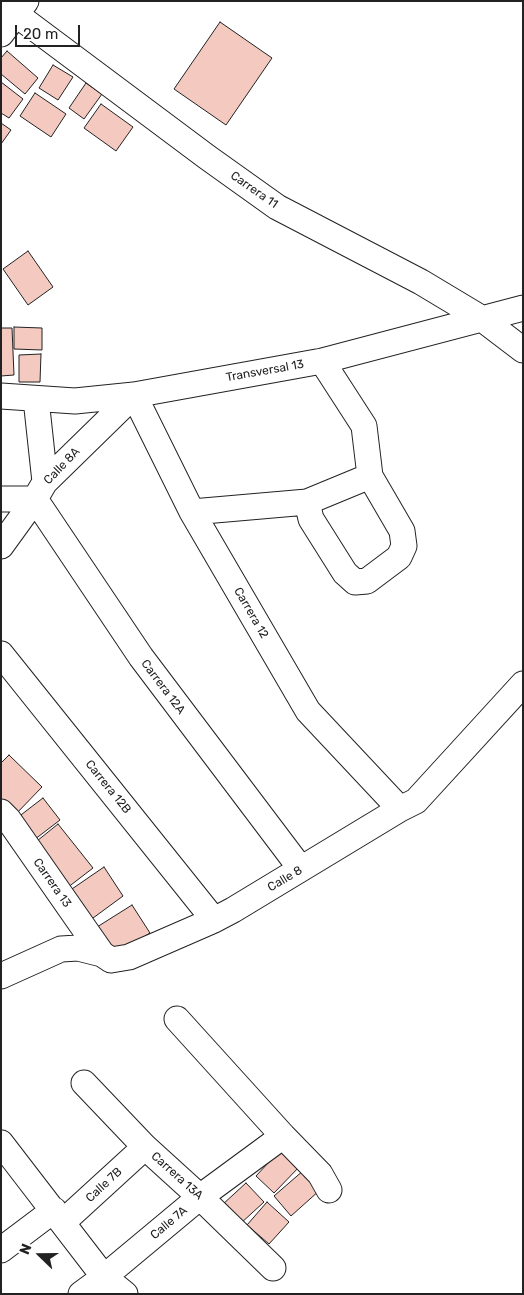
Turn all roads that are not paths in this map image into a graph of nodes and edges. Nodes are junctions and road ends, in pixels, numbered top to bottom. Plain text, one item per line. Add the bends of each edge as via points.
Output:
1 (11, 14) edge
2 (523, 308) edge
3 (481, 318) junction
4 (523, 350) edge
5 (322, 361) junction
6 (134, 395) junction
7 (1, 396) edge
8 (36, 399) junction
9 (370, 476) junction
10 (40, 490) junction
11 (1, 499) edge
12 (307, 502) junction
13 (192, 512) junction
14 (1, 546) edge
15 (1, 654) edge
16 (523, 684) edge
17 (400, 809) junction
18 (1, 812) edge
19 (301, 869) junction
20 (214, 920) junction
21 (102, 954) junction
22 (1, 976) edge
23 (177, 1019) dead end
24 (84, 1083) dead end
25 (283, 1136) junction
26 (1, 1143) edge
27 (145, 1147) junction
28 (329, 1190) dead end
29 (200, 1196) junction
30 (59, 1216) junction
31 (1, 1250) edge
32 (273, 1268) dead end
33 (104, 1277) junction
34 (80, 1294) edge
35 (125, 1294) edge

1 - 3 street, Carrera 11 via 277,207 421,282
2 - 3 street, Transversal 13
3 - 4 street, Carrera 11
3 - 5 street, Transversal 13
5 - 6 street, Transversal 13
5 - 9 street via 364,426
6 - 8 street, Transversal 13 via 75,401
6 - 10 street, Calle 8A
6 - 13 street, Carrera 12
7 - 8 street, Transversal 13
8 - 10 street
9 - 12 street
9 - 12 street via 402,531 404,546 400,557 367,581 355,582 345,573 311,519
10 - 11 street
10 - 14 street, Calle 8A
10 - 19 street, Carrera 12A via 141,657
12 - 13 street
13 - 17 street, Carrera 12 via 308,711
15 - 20 street, Carrera 12B
16 - 17 street, Calle 8 via 416,801
17 - 19 street, Calle 8
18 - 21 street, Carrera 13
19 - 20 street, Calle 8
20 - 21 street, Calle 8 via 129,957 111,960
21 - 22 street, Calle 8 via 78,948 62,949
23 - 25 street
24 - 27 street, Carrera 13A
25 - 28 street via 320,1174
25 - 29 street, Calle 7A
26 - 30 street
27 - 29 street, Carrera 13A
27 - 30 street, Calle 7B
29 - 32 street, Carrera 13A
29 - 33 street, Calle 7A
30 - 31 street, Calle 7B
30 - 33 street
33 - 34 street, Calle 7A
33 - 35 street

